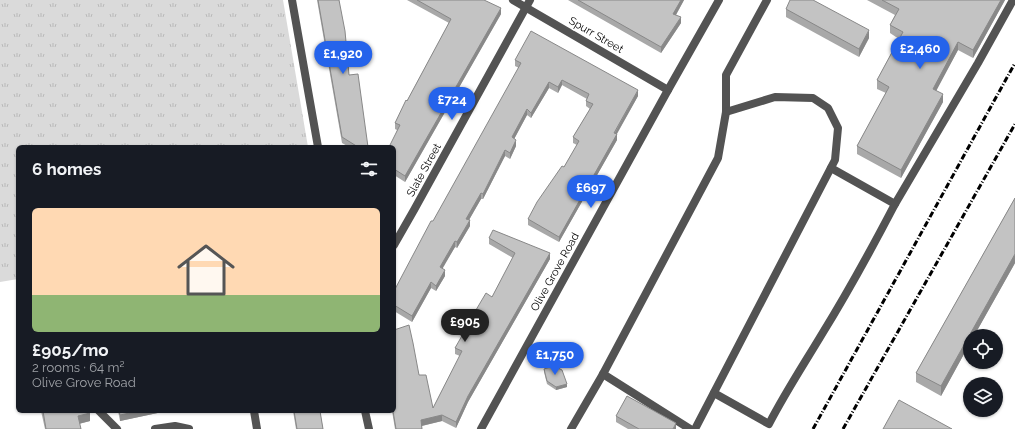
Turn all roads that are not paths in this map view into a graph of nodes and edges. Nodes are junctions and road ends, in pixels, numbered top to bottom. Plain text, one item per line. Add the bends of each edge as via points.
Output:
1 (292, 0) edge
2 (513, 0) edge
3 (719, 0) edge
4 (767, 0) edge
5 (1013, 0) edge
6 (528, 4) edge
7 (668, 90) junction
8 (726, 112) junction
9 (318, 145) edge
10 (831, 168) junction
11 (895, 204) junction
12 (396, 242) edge
13 (604, 374) junction
14 (714, 392) junction
15 (101, 413) edge
16 (254, 413) edge
17 (365, 413) edge
18 (767, 426) edge
19 (117, 429) edge
20 (155, 429) edge
21 (188, 429) edge
22 (257, 429) edge
23 (369, 429) edge
24 (481, 429) edge
25 (571, 429) edge
26 (690, 429) edge
27 (695, 429) edge

1 - 9 street
2 - 6 street, Spurr Street
3 - 7 street, Olive Grove Road
4 - 8 street via 726,75
5 - 11 street
6 - 7 street, Spurr Street
6 - 12 street, Slate Street
7 - 24 street, Olive Grove Road
8 - 10 street via 776,97 813,98 828,108 838,128 836,160
8 - 13 street via 718,158
10 - 11 street
10 - 14 street
11 - 18 street via 862,266
13 - 25 street
13 - 26 street
14 - 18 street
14 - 27 street
15 - 19 street
16 - 22 street
17 - 23 street
20 - 21 street via 175,426

